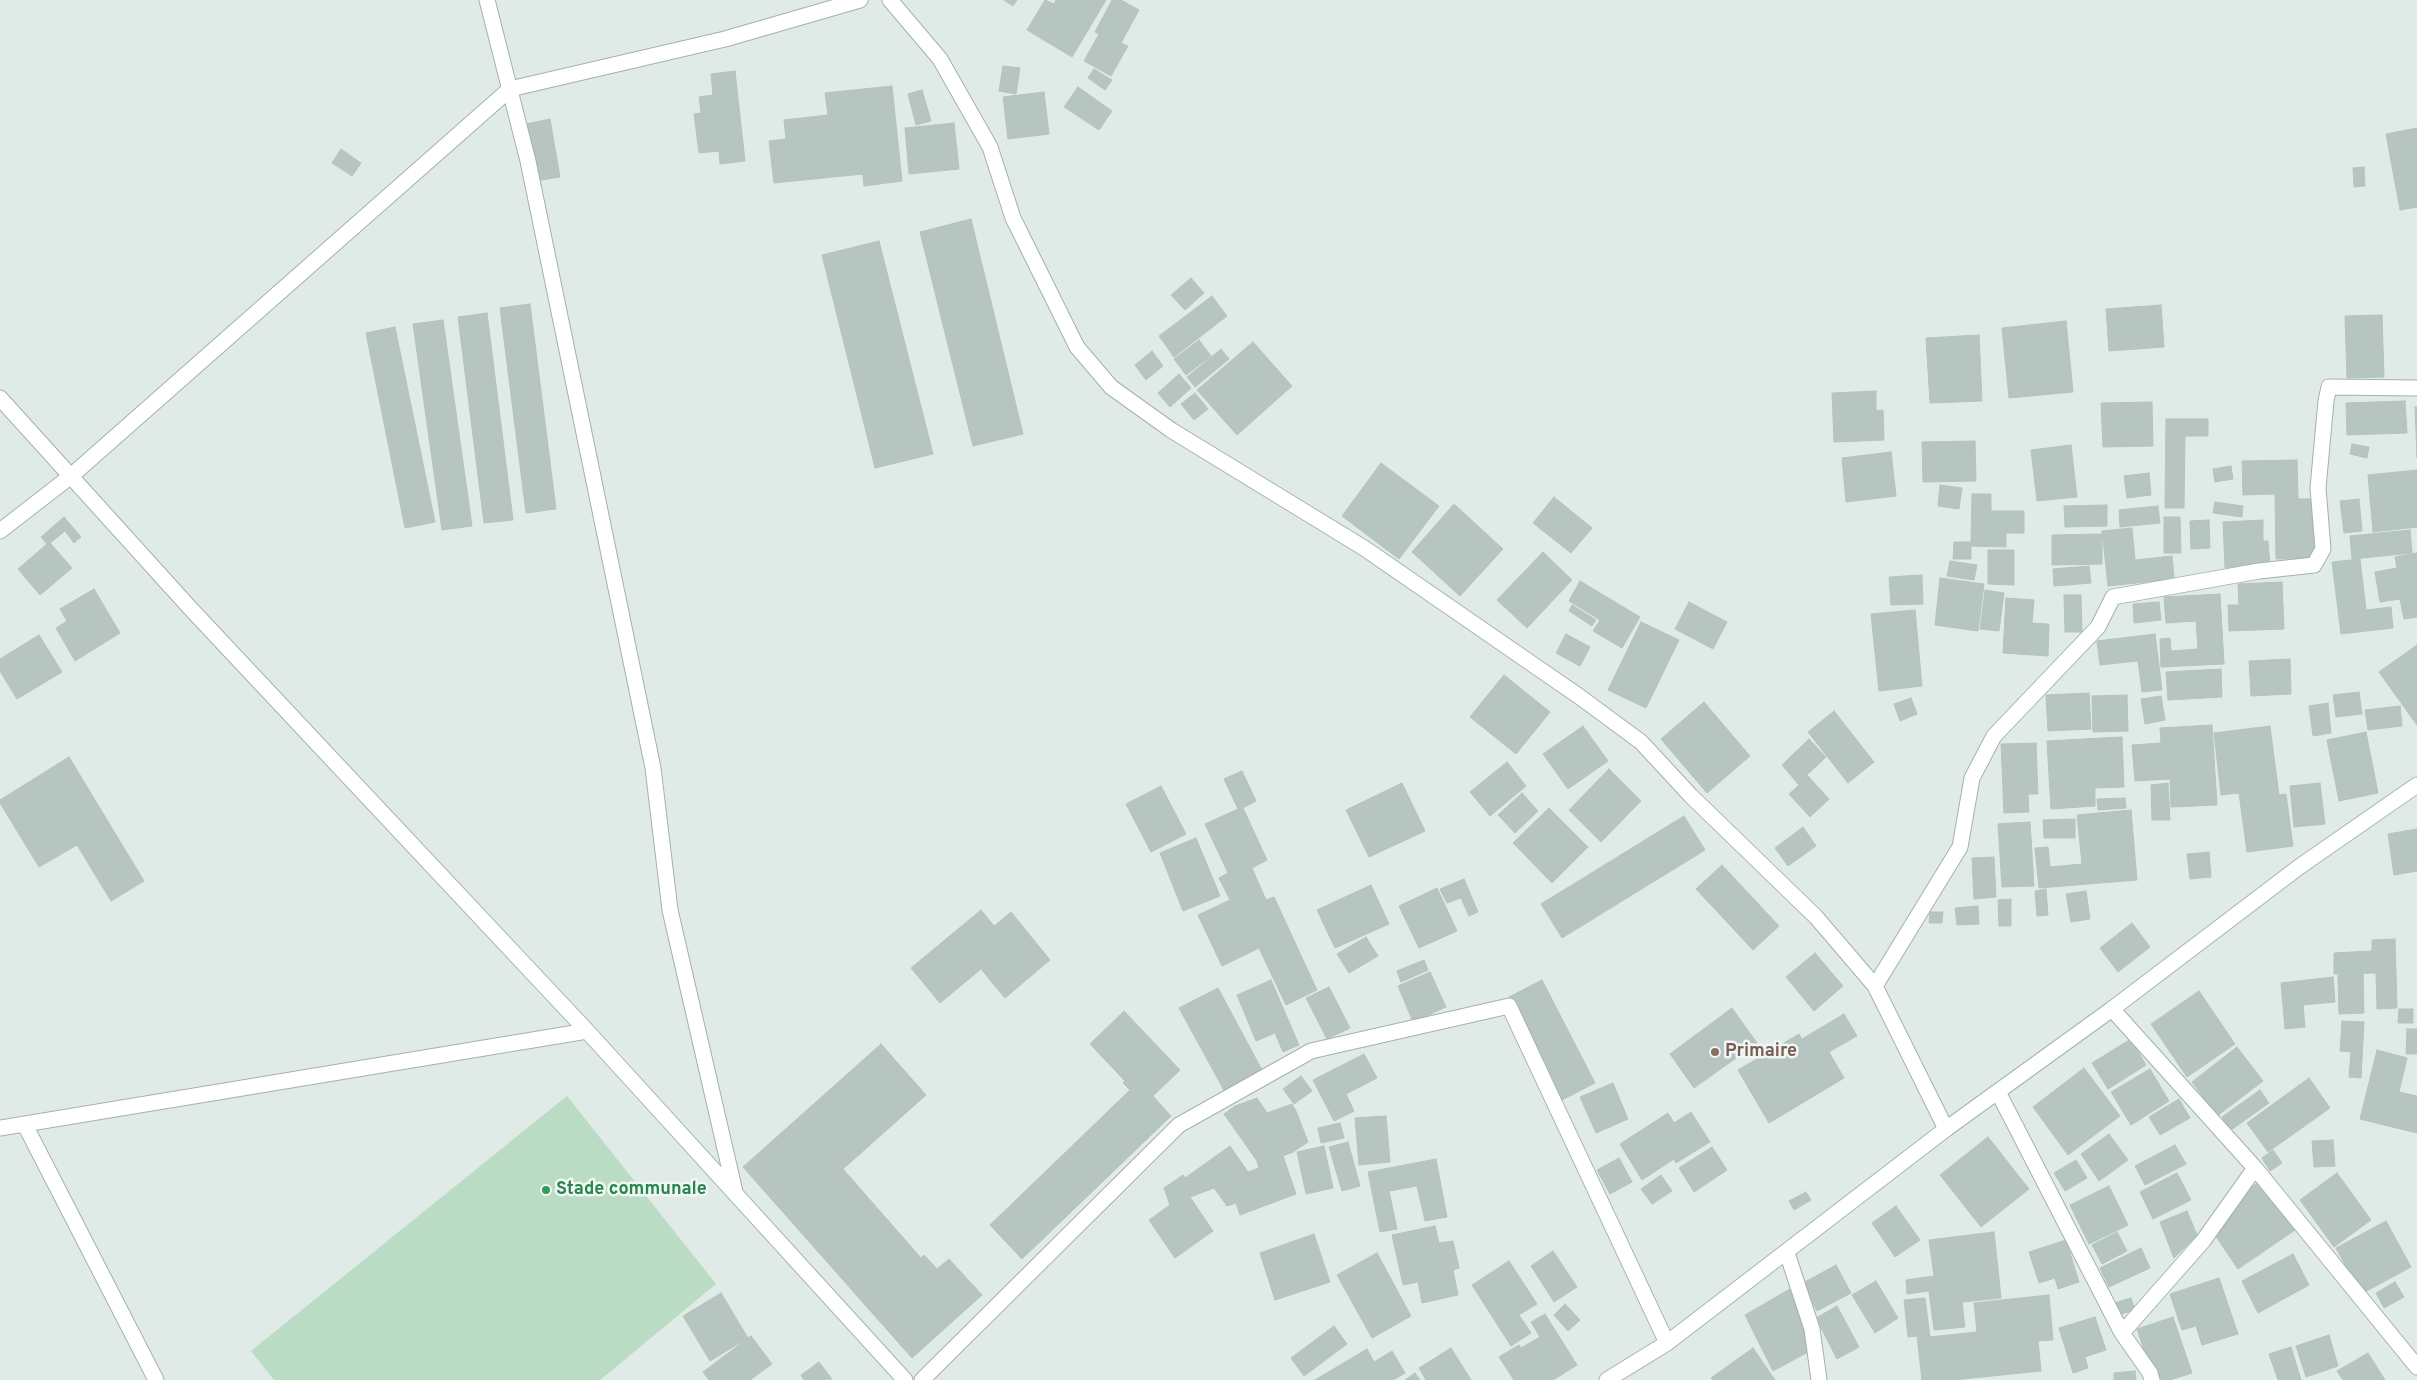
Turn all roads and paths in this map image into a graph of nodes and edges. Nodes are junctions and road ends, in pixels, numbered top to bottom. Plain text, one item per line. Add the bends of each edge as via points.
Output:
1 (487, 0) edge
2 (860, 0) edge
3 (890, 0) edge
4 (510, 89) junction
5 (2417, 388) edge
6 (0, 398) edge
7 (71, 476) junction
8 (0, 531) edge
9 (2417, 785) edge
10 (1875, 986) junction
11 (2112, 1009) junction
12 (587, 1031) junction
13 (1998, 1092) junction
14 (26, 1124) junction
15 (0, 1128) edge
16 (1946, 1129) junction
17 (2255, 1168) junction
18 (736, 1194) junction
19 (1787, 1253) junction
20 (2122, 1333) junction
21 (1667, 1343) junction
22 (2417, 1366) edge
23 (156, 1380) edge
24 (905, 1380) edge
25 (922, 1380) edge
26 (1607, 1380) edge
27 (1819, 1380) edge
28 (2152, 1380) edge

1 - 4 street
2 - 4 street via 725,39
3 - 10 street via 944,67 990,147 1013,218 1077,347 1111,387 1171,430 1364,548 1641,742 1816,917
4 - 7 street
4 - 18 street via 528,161 653,768 670,910
5 - 10 street via 2329,387 2318,488 2323,549 2314,565 2259,571 2113,597 2098,627 1994,736 1972,778 1960,847
6 - 7 street
7 - 8 street
7 - 12 street via 190,608
9 - 11 street via 2299,867
10 - 16 street
11 - 13 street
11 - 17 street
12 - 14 street
12 - 18 street
13 - 16 street
13 - 20 street
14 - 15 street
14 - 23 street
16 - 19 street
17 - 20 street via 2203,1241
17 - 22 street
18 - 24 street
19 - 21 street
19 - 27 street via 1812,1329
20 - 28 street
21 - 25 street via 1509,1006 1311,1051 1179,1125
21 - 26 street

